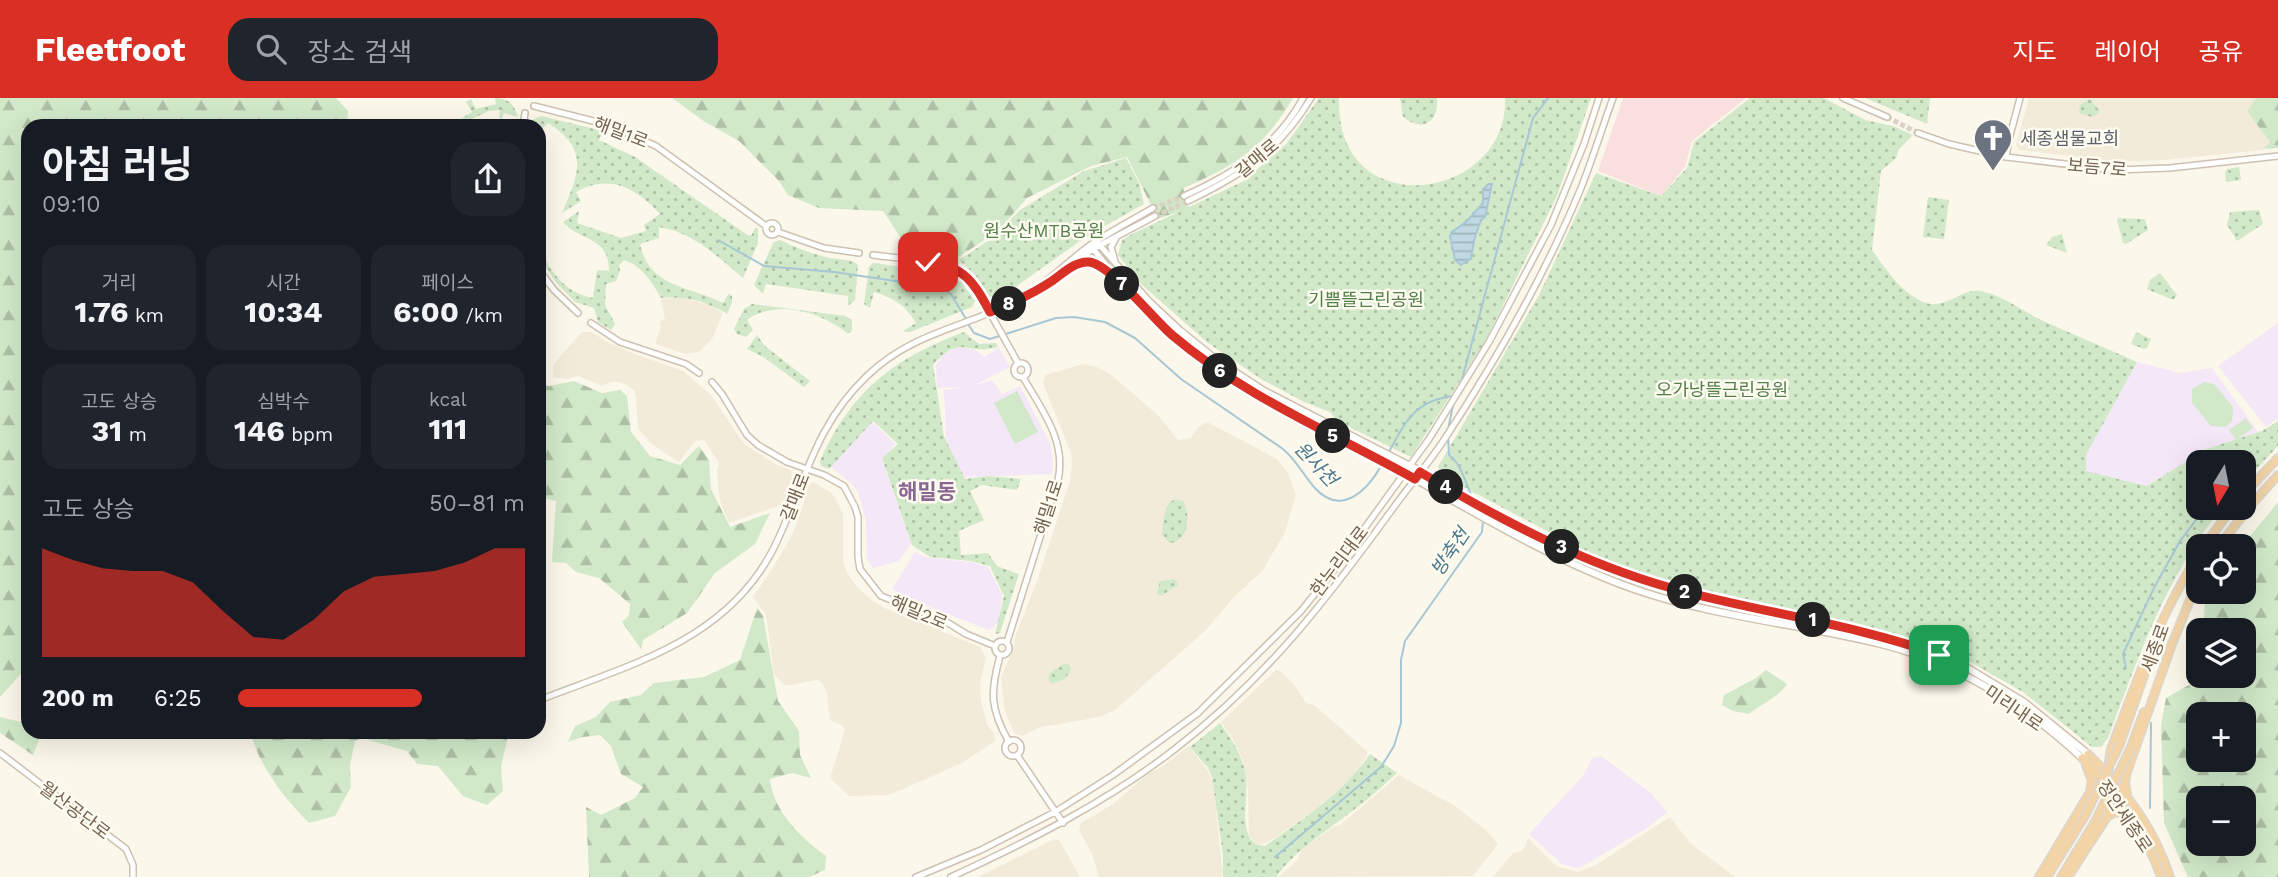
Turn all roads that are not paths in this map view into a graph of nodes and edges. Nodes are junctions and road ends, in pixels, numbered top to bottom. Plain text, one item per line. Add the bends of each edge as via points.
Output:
1 (1303, 98) edge
2 (1311, 98) edge
3 (1599, 98) edge
4 (1613, 98) edge
5 (1843, 98) edge
6 (2020, 98) edge
7 (534, 106) dead end
8 (526, 113) dead end
9 (1887, 117) tunnel mouth
10 (525, 119) edge
11 (1918, 133) tunnel mouth
12 (2278, 156) edge
13 (2006, 157) junction
14 (1153, 208) tunnel mouth
15 (1155, 216) tunnel mouth
16 (1126, 229) junction
17 (1095, 245) junction
18 (859, 253) dead end
19 (873, 255) dead end
20 (1064, 271) junction
21 (1123, 274) junction
22 (546, 279) edge
23 (1121, 284) junction
24 (1040, 286) junction
25 (990, 312) junction
26 (578, 313) dead end
27 (591, 323) dead end
28 (1018, 363) junction
29 (699, 373) dead end
30 (1023, 377) junction
31 (712, 382) dead end
32 (2278, 458) edge
33 (1409, 465) junction
34 (805, 469) junction
35 (1403, 472) junction
36 (1420, 472) junction
37 (2278, 475) edge
38 (1415, 479) junction
39 (2256, 481) edge
40 (2228, 534) edge
41 (2186, 576) edge
42 (2186, 577) edge
43 (2186, 602) edge
44 (2188, 604) edge
45 (1006, 642) junction
46 (995, 646) junction
47 (1000, 656) junction
48 (546, 697) edge
49 (1009, 742) junction
50 (2111, 749) junction
51 (0, 752) edge
52 (1017, 755) junction
53 (2085, 756) junction
54 (2127, 772) junction
55 (2110, 782) junction
56 (2090, 792) junction
57 (2127, 794) junction
58 (1055, 812) junction
59 (2128, 814) junction
60 (2107, 817) junction
61 (1063, 823) junction
62 (133, 877) edge
63 (916, 877) edge
64 (951, 877) edge
65 (2039, 877) edge
66 (2047, 877) edge
67 (2061, 877) edge
68 (2068, 877) edge
69 (2161, 877) edge
70 (2170, 877) edge

1 - 2 street, 갈매로 via 1278,134 1247,163 1186,199 1224,184 1250,167 1282,137
3 - 33 street, 한누리대로 via 1556,215 1521,285 1475,366
4 - 36 street, 한누리대로 via 1581,188 1531,291
5 - 9 street
6 - 13 street
7 - 18 street, 해밀1로 via 609,125 656,146 766,226 774,223 778,232 803,243
8 - 10 street
11 - 13 street, 보듬7로
12 - 13 street, 보듬7로 via 2128,170
14 - 17 street, 갈매로
15 - 16 street, 갈매로
16 - 17 street, 갈매로
16 - 21 street via 1111,247
17 - 20 street, 갈매로
17 - 21 street, 미리내로
17 - 23 street, 미리내로
17 - 24 street, 갈매로
19 - 25 street via 951,267 974,284
20 - 23 street via 1091,263
20 - 24 street, 갈매로
21 - 33 street, 미리내로 via 1180,330 1233,371
22 - 26 street
23 - 35 street, 미리내로 via 1173,336 1232,380
24 - 25 street, 갈매로
25 - 28 street
25 - 34 street, 갈매로 via 917,340 883,362 834,414
27 - 29 street via 620,342 687,364
28 - 30 street via 1014,373
28 - 30 street via 1028,368
30 - 45 street, 해밀1로 via 1046,417 1061,458
31 - 34 street, 해밀2로 via 747,435 775,456
32 - 39 highway
33 - 35 street, 한누리대로
33 - 36 main road, 미리내로
34 - 46 street, 해밀2로 via 841,484 851,498 858,517 860,569 881,596
34 - 48 street, 갈매로 via 768,558 715,620 657,655
35 - 38 main road, 미리내로
35 - 58 street, 한누리대로 via 1301,611 1230,683 1168,735
36 - 38 street, 한누리대로
36 - 53 main road, 미리내로 via 1580,555 1642,580 1885,636 1939,655 2004,689 2041,715
37 - 40 highway
38 - 53 main road, 미리내로 via 1566,559 1645,592 1911,654 2000,695
38 - 61 street, 한누리대로 via 1277,658 1177,747
41 - 50 highway via 2152,640
42 - 66 highway, 세종로, bridge via 2166,615 2120,744 2085,816
43 - 67 highway, 세종로, bridge via 2131,747 2096,820
44 - 54 highway
45 - 46 street
45 - 47 street via 1009,651
46 - 47 street
47 - 49 street via 993,702
49 - 52 street via 1006,752
49 - 52 street via 1020,745
50 - 53 highway via 2101,756
50 - 55 highway
51 - 62 street, 월산공단로 via 126,849
52 - 58 street
53 - 55 highway, 정안세종로
53 - 56 highway
54 - 55 highway
54 - 57 highway
55 - 56 highway
55 - 57 highway, 정안세종로
55 - 59 highway, 정안세종로
55 - 60 highway
56 - 65 highway
57 - 70 highway, 정안세종로 via 2155,840
58 - 61 street
58 - 63 street, 한누리대로
59 - 60 highway via 2115,812
59 - 69 highway, 정안세종로
60 - 68 highway
61 - 64 street, 한누리대로

